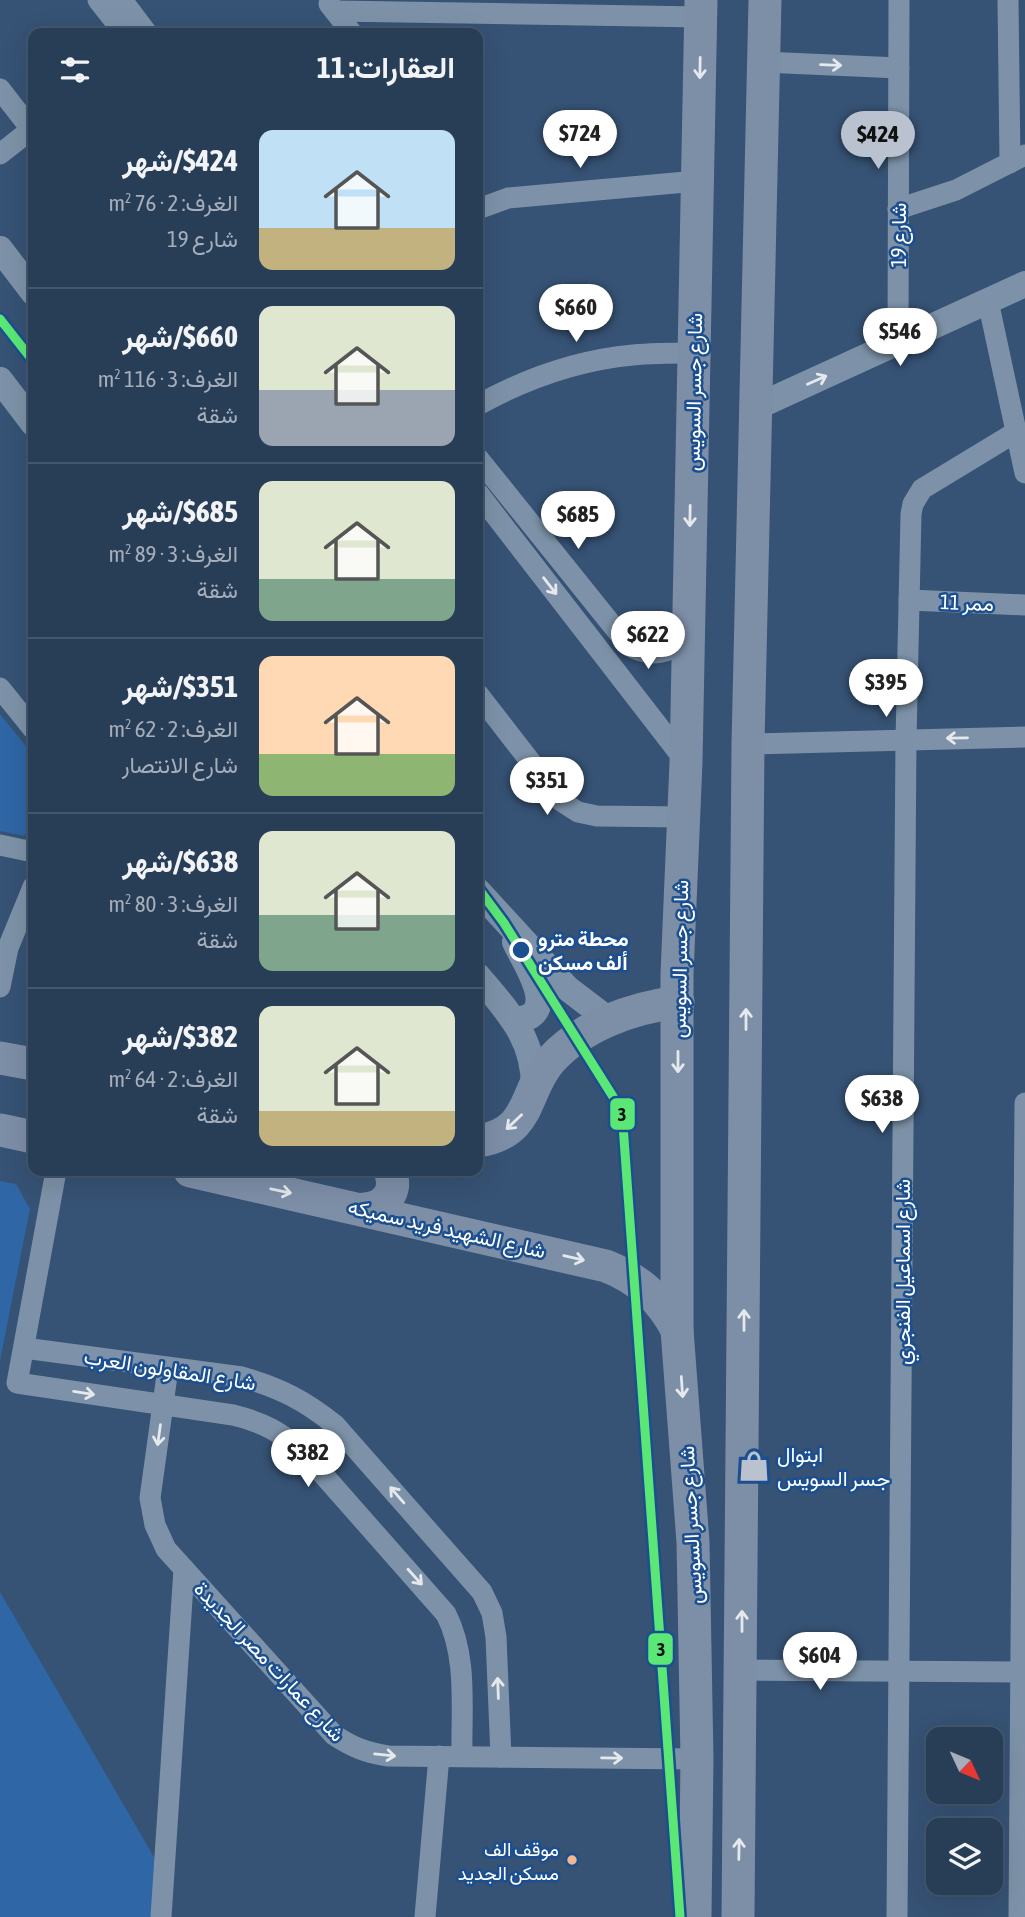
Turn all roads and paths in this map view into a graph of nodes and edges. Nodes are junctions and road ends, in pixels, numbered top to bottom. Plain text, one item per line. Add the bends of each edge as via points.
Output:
1 (99, 0) edge
2 (122, 0) edge
3 (765, 0) edge
4 (899, 0) edge
5 (1009, 0) edge
6 (330, 6) edge
7 (518, 7) edge
8 (701, 9) edge
9 (120, 28) edge
10 (143, 28) edge
11 (348, 28) edge
12 (763, 62) junction
13 (899, 68) junction
14 (0, 89) edge
15 (28, 124) edge
16 (28, 132) edge
17 (0, 154) edge
18 (1017, 159) edge
19 (697, 181) junction
20 (483, 202) edge
21 (898, 209) junction
22 (0, 249) edge
23 (1025, 284) edge
24 (28, 285) edge
25 (988, 301) junction
26 (898, 343) junction
27 (694, 353) junction
28 (0, 380) edge
29 (1016, 386) edge
30 (483, 402) edge
31 (754, 408) junction
32 (28, 416) edge
33 (1016, 432) junction
34 (483, 464) edge
35 (1025, 473) edge
36 (483, 499) edge
37 (909, 600) junction
38 (1025, 605) edge
39 (687, 636) junction
40 (629, 646) junction
41 (617, 672) junction
42 (0, 688) edge
43 (483, 700) edge
44 (28, 723) edge
45 (1025, 737) edge
46 (906, 740) junction
47 (748, 744) junction
48 (686, 762) junction
49 (683, 817) junction
50 (0, 845) edge
51 (28, 851) edge
52 (483, 897) edge
53 (28, 899) edge
54 (508, 925) junction
55 (483, 982) edge
56 (0, 987) edge
57 (678, 1002) junction
58 (514, 1019) junction
59 (609, 1020) junction
60 (0, 1058) edge
61 (28, 1063) edge
62 (534, 1090) junction
63 (1025, 1103) edge
64 (0, 1130) edge
65 (28, 1136) edge
66 (483, 1139) edge
67 (55, 1176) edge
68 (213, 1176) edge
69 (392, 1176) edge
70 (365, 1209) junction
71 (677, 1330) junction
72 (24, 1348) junction
73 (1024, 1348) edge
74 (169, 1368) junction
75 (163, 1405) junction
76 (1023, 1551) edge
77 (184, 1569) junction
78 (741, 1670) junction
79 (899, 1671) junction
80 (1022, 1673) edge
81 (439, 1756) junction
82 (462, 1756) junction
83 (501, 1757) junction
84 (697, 1759) junction
85 (1022, 1761) edge
86 (161, 1917) edge
87 (425, 1917) edge
88 (695, 1917) edge
89 (738, 1917) edge
90 (897, 1917) edge
91 (1019, 1917) edge

1 - 9 street
2 - 10 street
3 - 12 main road
4 - 13 street, شارع 19
5 - 18 street
6 - 7 street
6 - 11 street
7 - 8 street
8 -> 19 main road, شارع جسر السويس
12 -> 13 street
12 - 31 main road
13 - 21 street, شارع 19
14 - 15 street
16 - 17 street
18 - 21 street via 956,190
19 - 20 street
19 - 27 main road, شارع جسر السويس
21 - 26 street, شارع 19
22 - 24 street
23 - 25 street
25 - 26 street
25 - 29 street
31 -> 26 street
27 - 30 street via 632,355 567,367
27 -> 39 main road, شارع جسر السويس
28 - 32 street
29 - 33 street
31 - 47 main road
33 - 35 street
33 - 37 street, شارع اسماعيل الفنجري via 922,488 916,496 911,513
34 - 40 street
36 -> 41 street
37 - 38 street, ممر 11
37 - 46 street, شارع اسماعيل الفنجري
39 - 40 street via 665,652 647,653
39 - 48 main road, شارع جسر السويس
40 - 41 street via 630,659
41 - 48 street
42 - 44 street
43 - 49 street via 561,801 578,812
45 -> 46 street
46 - 47 street
46 - 79 street, شارع اسماعيل الفنجري
78 -> 47 main road
48 - 49 main road, شارع جسر السويس
49 - 57 main road, شارع جسر السويس
50 - 51 street
52 - 54 street
53 - 56 street via 8,948
54 - 58 street via 540,1000 531,1015
54 - 59 street via 567,988
55 - 58 street
57 - 59 main road
57 -> 71 main road, شارع جسر السويس
58 - 62 street via 530,1052
59 - 62 main road via 551,1060
60 - 61 main road
62 -> 66 main road via 516,1122
63 - 73 street
64 - 65 main road
67 - 72 street
68 -> 70 main road, شارع الشهيد فريد سميكه
69 - 70 main road via 391,1193 381,1205
70 -> 71 main road, شارع الشهيد فريد سميكه via 618,1270 653,1294
71 -> 84 main road, شارع جسر السويس via 693,1542
72 - 74 street, شارع المقاولون العرب
72 -> 75 street, شارع المقاولون العرب via 17,1383
73 - 76 street
74 - 75 street, شارع عمارات مصر الجديدة
83 -> 74 street, شارع المقاولون العرب via 492,1613 467,1574 335,1424 307,1403 242,1377
75 -> 77 street, شارع عمارات مصر الجديدة via 150,1498 160,1537
75 -> 82 street, شارع المقاولون العرب via 260,1422 285,1435 434,1599 451,1623 460,1651
76 - 80 street
77 -> 81 street, شارع عمارات مصر الجديدة via 334,1735 368,1753
77 - 86 street
78 - 79 street
89 -> 78 main road
79 - 80 street
79 - 90 street, شارع اسماعيل الفنجري
80 - 85 street
81 - 82 street, شارع عمارات مصر الجديدة
81 - 87 street
82 - 83 street, شارع عمارات مصر الجديدة
83 -> 84 street, شارع عمارات مصر الجديدة
84 - 88 main road, شارع جسر السويس
85 - 91 street

